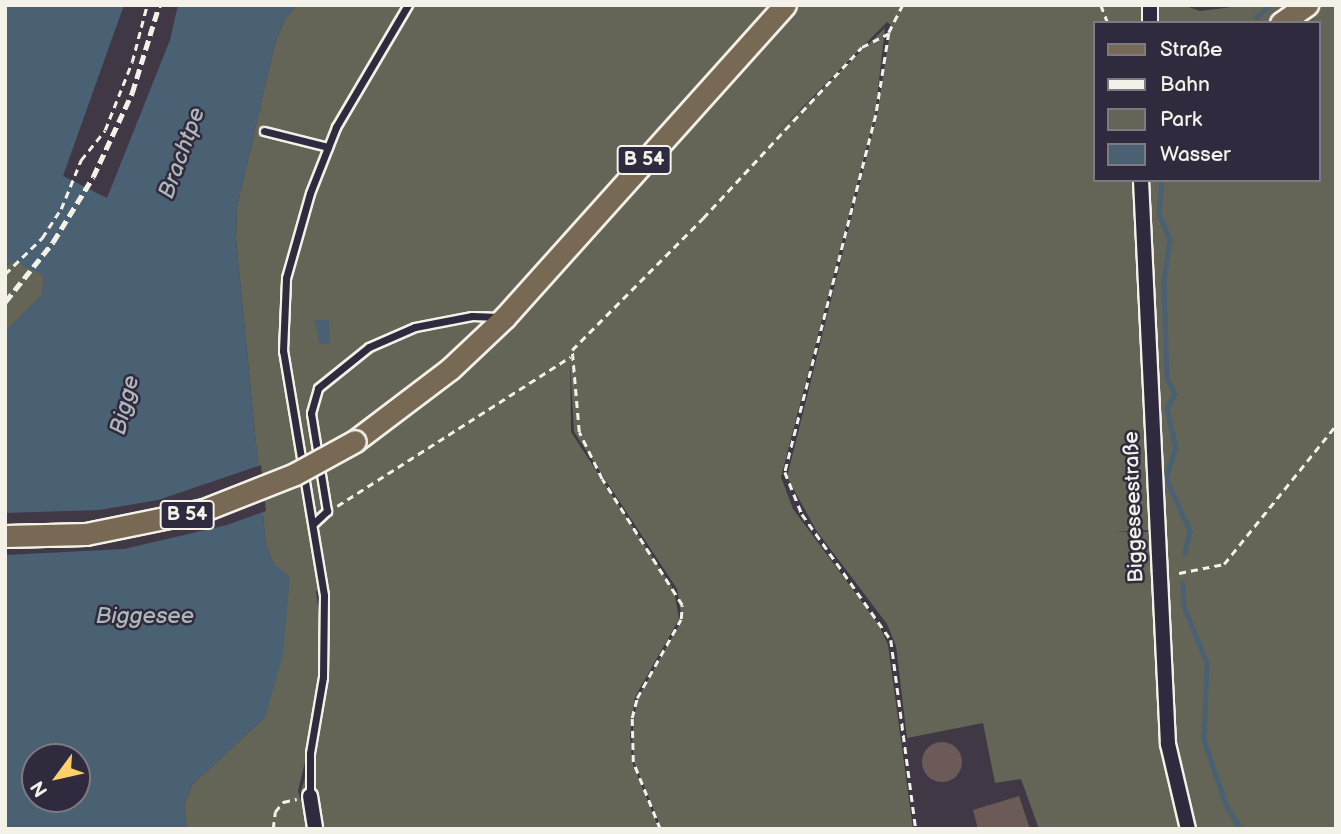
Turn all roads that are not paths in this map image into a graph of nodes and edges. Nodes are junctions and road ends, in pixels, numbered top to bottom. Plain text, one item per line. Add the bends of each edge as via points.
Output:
1 (408, 5) edge
2 (785, 5) edge
3 (1307, 5) edge
4 (1284, 21) edge
5 (264, 131) dead end
6 (328, 147) junction
7 (1141, 182) edge
8 (505, 317) junction
9 (314, 523) junction
10 (5, 536) edge
11 (310, 796) joint
12 (315, 829) edge
13 (1188, 829) edge

1 - 6 lane via 353,93
2 - 8 main road, B 54
3 - 4 main road
5 - 6 lane
6 - 9 lane via 296,236 282,314 295,437
7 - 13 street, Biggeseestraße via 1168,744
8 - 9 lane via 472,316 415,327 369,347 318,388 311,413 327,511
8 - 10 main road, B 54, bridge via 433,383 355,441 295,474 204,510 86,534
9 - 11 lane via 325,637 310,753
11 - 12 street

